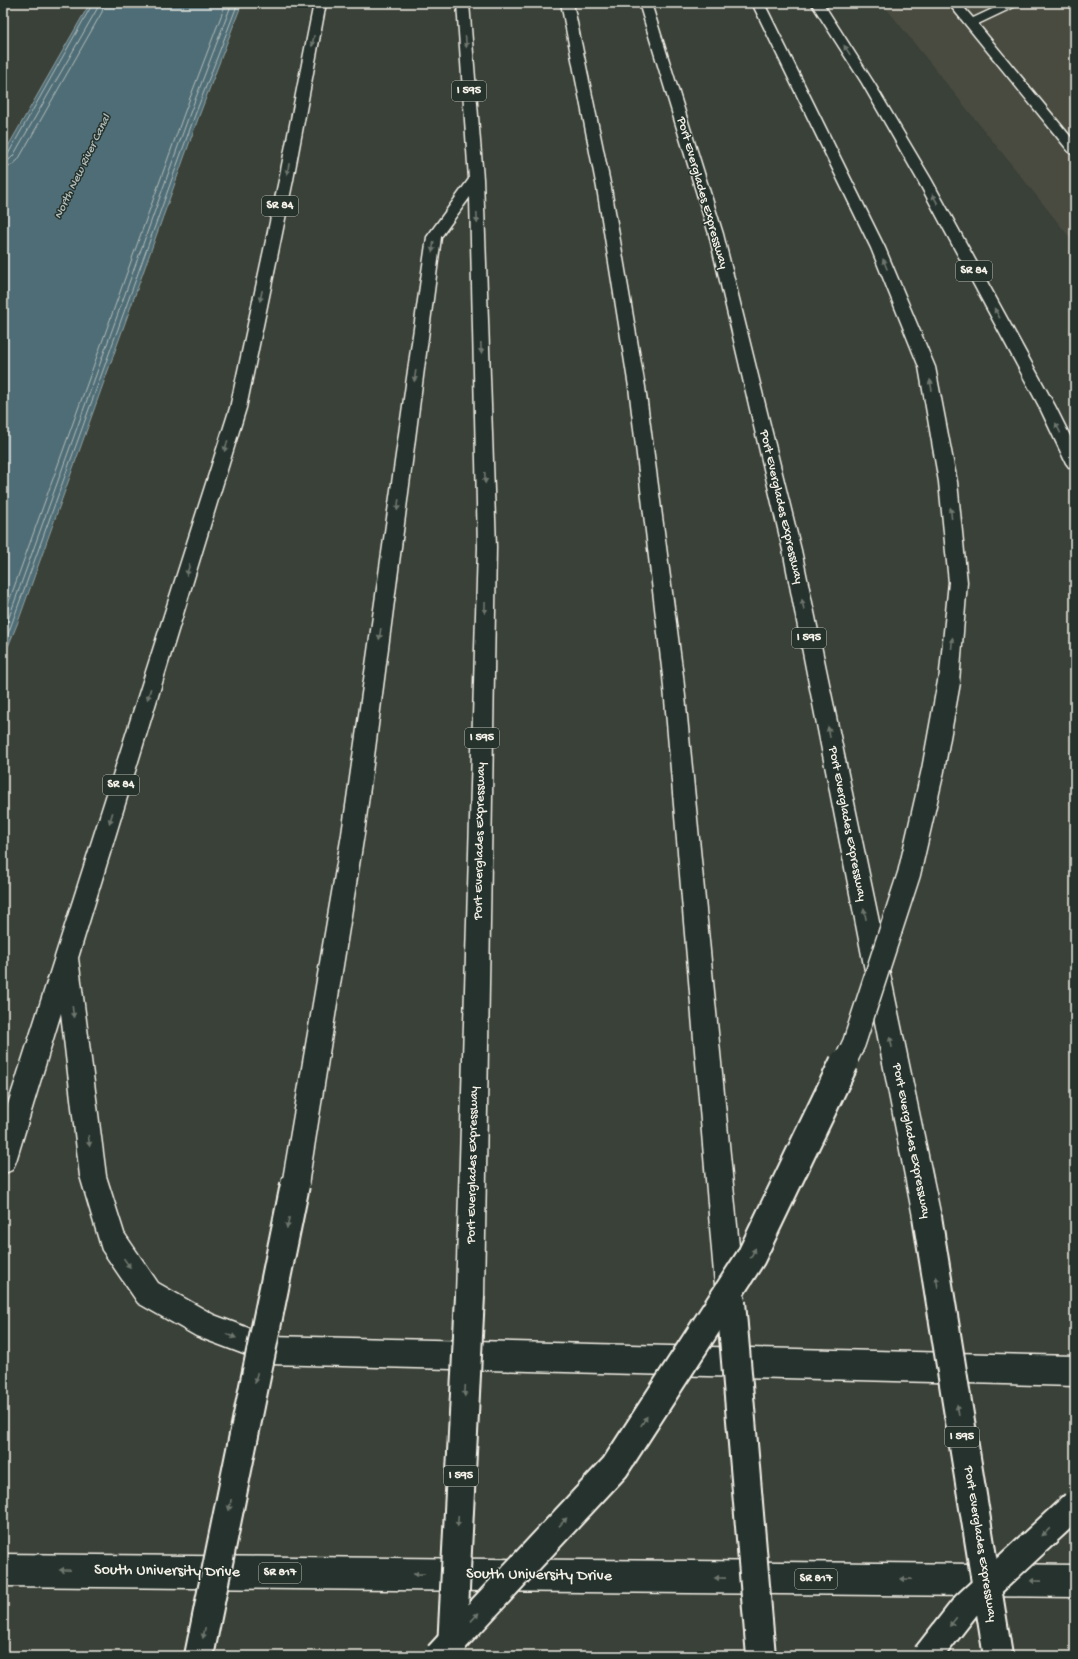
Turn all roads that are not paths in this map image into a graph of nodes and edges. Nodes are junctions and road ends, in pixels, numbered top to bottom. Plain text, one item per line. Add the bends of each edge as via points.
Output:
1 (320, 3) edge
2 (463, 3) edge
3 (567, 3) edge
4 (645, 3) edge
5 (658, 3) edge
6 (758, 3) edge
7 (817, 3) edge
8 (954, 3) edge
9 (1014, 3) edge
10 (971, 23) junction
11 (664, 65) junction
12 (1052, 122) junction
13 (1067, 122) dead end
14 (1075, 150) edge
15 (476, 179) junction
16 (1075, 463) edge
17 (67, 959) junction
18 (3, 1161) edge
19 (1075, 1371) edge
20 (1075, 1505) edge
21 (3, 1570) edge
22 (1075, 1581) edge
23 (199, 1656) edge
24 (438, 1656) edge
25 (451, 1656) edge
26 (761, 1656) edge
27 (927, 1656) edge
28 (998, 1656) edge

1 -> 17 main road, SR 84 via 238,408
2 -> 15 main road, Port Everglades Expressway / I 595
3 - 26 main road, bridge via 604,188 636,379 674,676
4 - 11 main road, Port Everglades Expressway / I 595
5 - 11 main road
24 -> 6 main road, bridge via 615,1467 751,1257 854,1043 909,874 932,770 949,682 958,582 948,482 927,367 878,248
16 -> 7 main road, SR 84 via 1047,406 924,179 868,83
8 - 10 main road
9 - 10 main road
10 - 12 main road
28 -> 11 main road, Port Everglades Expressway / I 595, bridge via 927,1217 792,550 716,234
12 - 13 main road
12 - 14 main road
15 -> 23 main road, bridge via 434,237 353,834 295,1185
15 -> 25 main road, Port Everglades Expressway / I 595, bridge via 487,547 470,1296
17 - 18 main road, SR 84
17 -> 19 main road via 93,1176 112,1240 148,1293 206,1326 270,1350
20 -> 27 main road, bridge via 966,1606
22 -> 21 main road, South University Drive / SR 817

